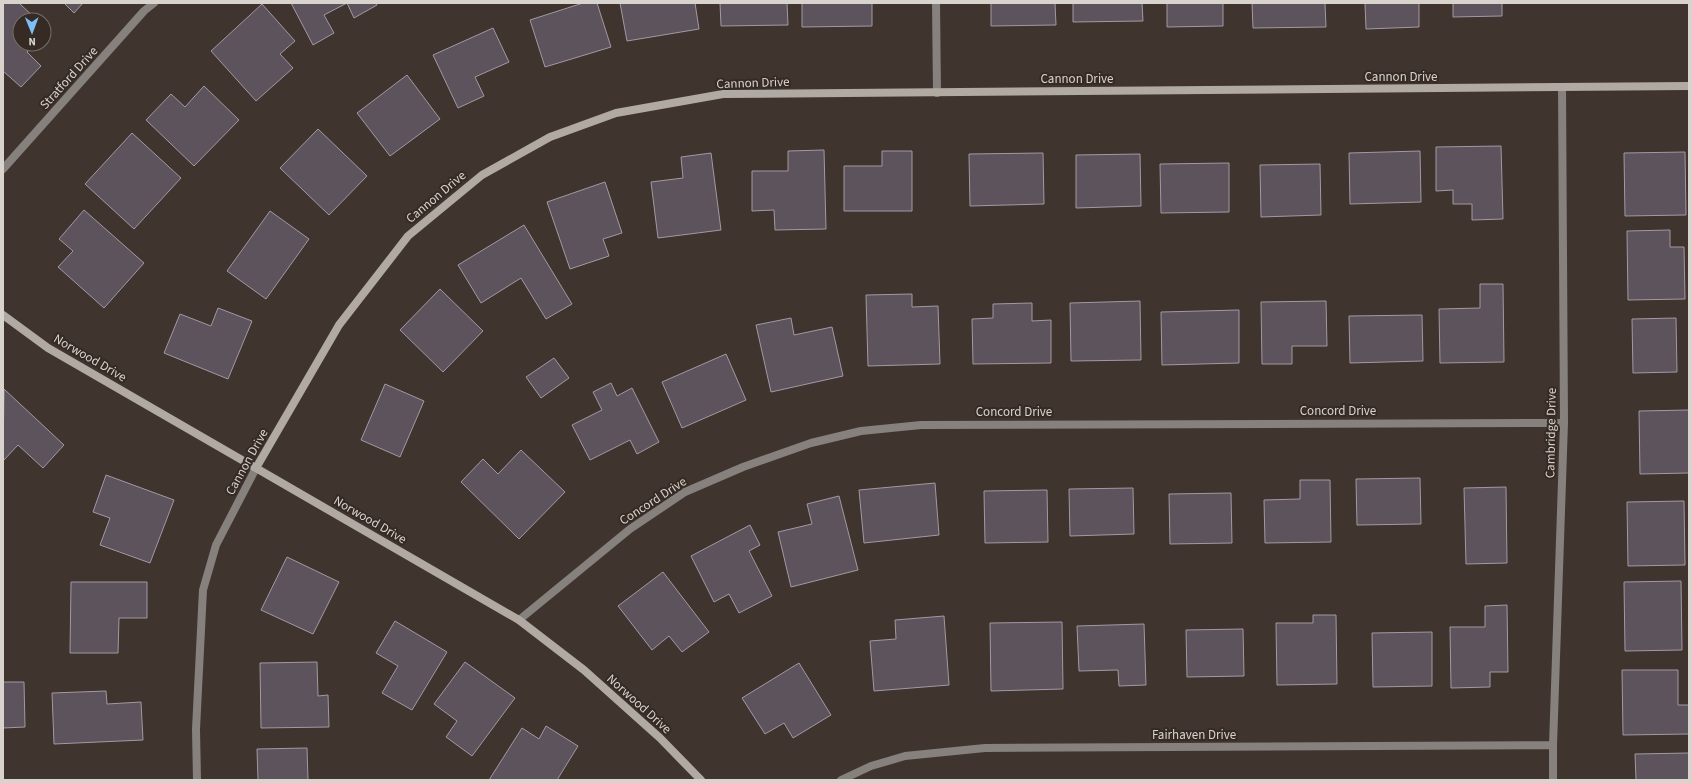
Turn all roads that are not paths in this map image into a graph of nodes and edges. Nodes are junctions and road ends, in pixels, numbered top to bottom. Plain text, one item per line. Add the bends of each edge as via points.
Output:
1 (154, 3) edge
2 (936, 3) edge
3 (1689, 86) edge
4 (1562, 87) junction
5 (937, 93) junction
6 (3, 169) edge
7 (3, 315) edge
8 (1564, 423) junction
9 (256, 468) junction
10 (519, 620) junction
11 (1553, 745) junction
12 (197, 780) edge
13 (701, 780) edge
14 (841, 780) edge
15 (1553, 780) edge

1 - 6 street, Stratford Drive
2 - 5 street
3 - 4 street, Cannon Drive
4 - 5 street, Cannon Drive
4 - 8 street, Cambridge Drive
5 - 9 street, Cannon Drive via 723,94 616,113 550,137 495,167 408,236 339,326
7 - 9 street, Norwood Drive via 48,348
8 - 10 street, Concord Drive via 921,425 861,431 811,443 743,466 685,492 630,529
8 - 11 street, Cambridge Drive
9 - 10 street, Norwood Drive
9 - 12 street, Cannon Drive via 216,545 203,590 196,729
10 - 13 street, Norwood Drive via 584,670 660,738
11 - 14 street, Fairhaven Drive via 986,748 905,756 871,766
11 - 15 street, Cambridge Drive

